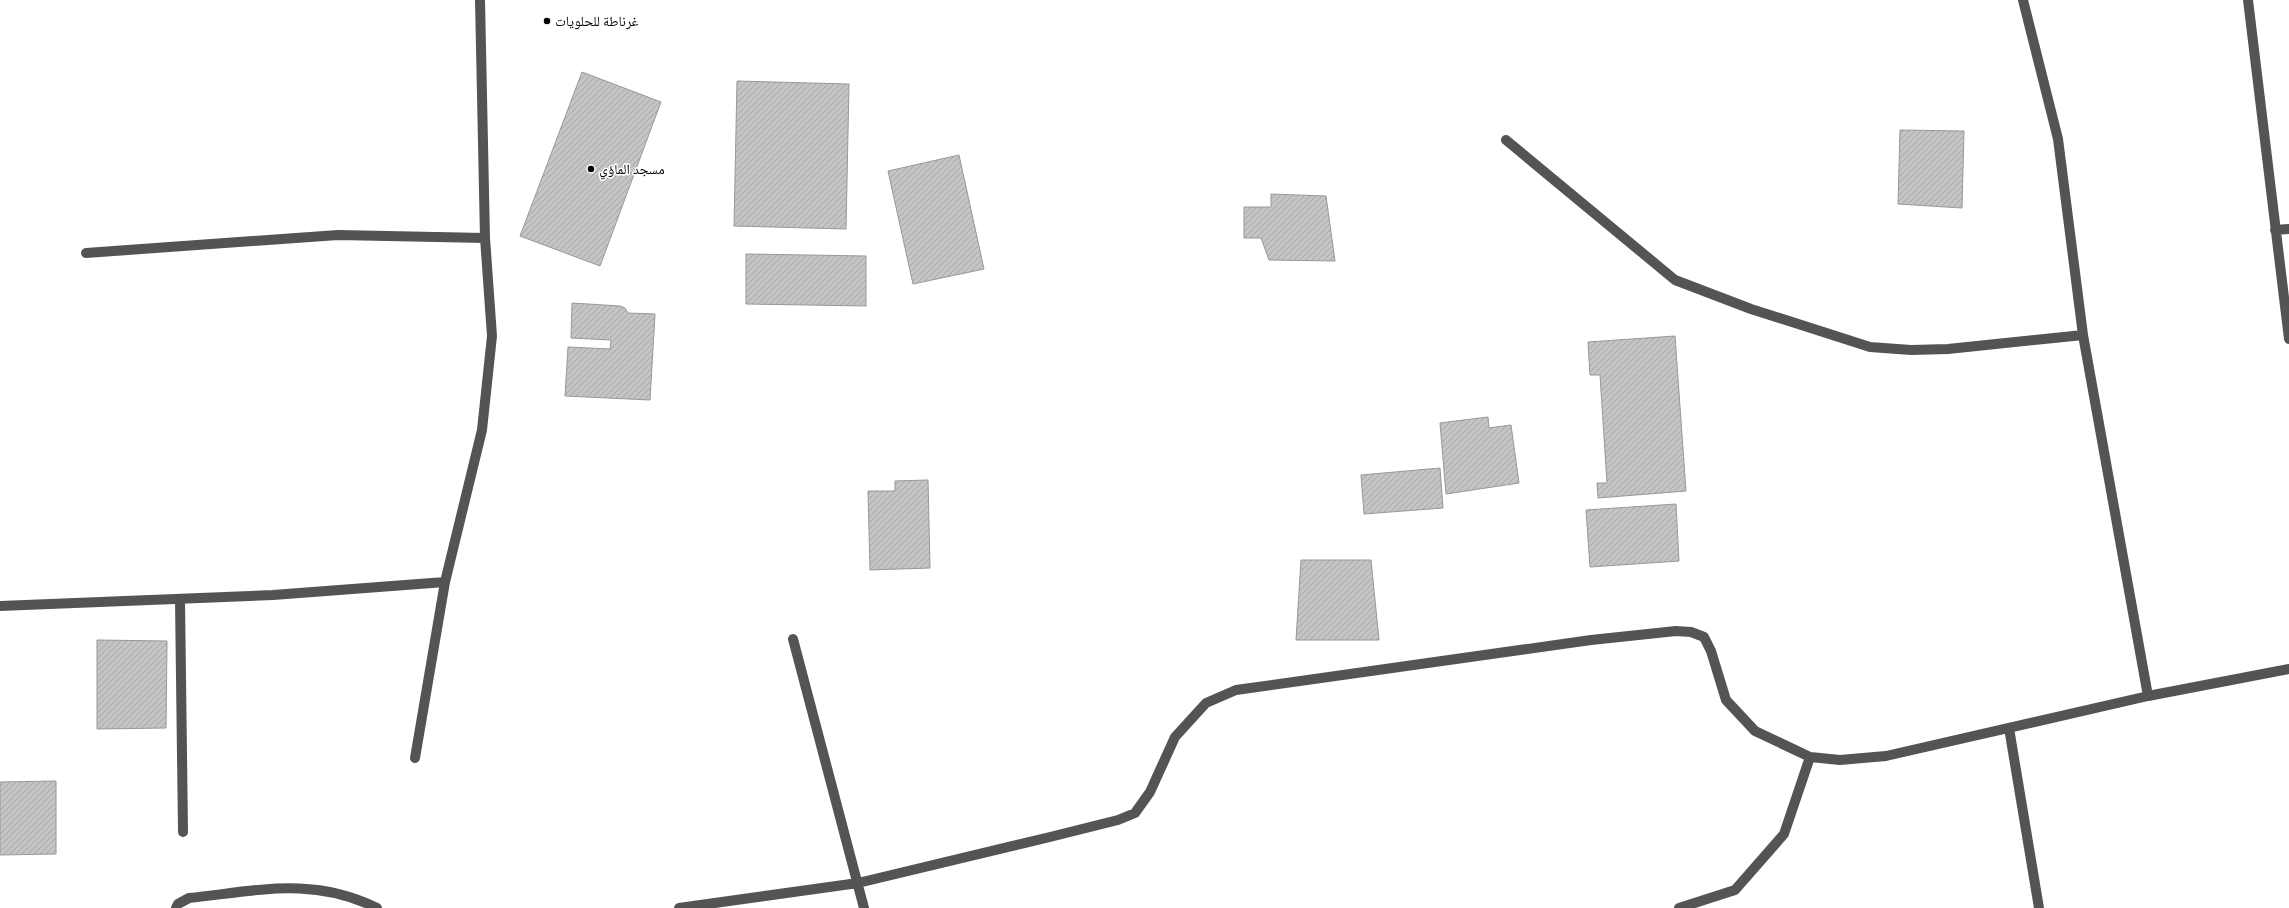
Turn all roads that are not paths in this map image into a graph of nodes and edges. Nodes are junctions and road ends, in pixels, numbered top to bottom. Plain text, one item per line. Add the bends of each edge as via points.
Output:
1 (480, 0) edge
2 (2023, 0) edge
3 (2248, 0) edge
4 (1506, 140) dead end
5 (2289, 229) edge
6 (2275, 230) junction
7 (485, 238) junction
8 (86, 253) dead end
9 (2083, 335) junction
10 (2289, 339) edge
11 (445, 582) junction
12 (180, 600) junction
13 (0, 606) edge
14 (793, 639) dead end
15 (2289, 669) edge
16 (2148, 696) junction
17 (2009, 728) junction
18 (1810, 757) junction
19 (415, 758) dead end
20 (183, 832) dead end
21 (858, 882) junction
22 (176, 908) edge
23 (377, 908) edge
24 (679, 908) edge
25 (864, 908) edge
26 (1679, 908) edge
27 (2039, 908) edge

1 - 7 street
2 - 9 street via 2058,140
3 - 6 street
4 - 9 street via 1675,280 1751,309 1870,346 1911,350 1948,349
5 - 6 street
6 - 10 street
7 - 8 street via 338,235
7 - 11 street via 492,336 482,430
9 - 16 street
11 - 12 street
11 - 19 street
12 - 13 street
12 - 20 street
14 - 21 street
15 - 16 street
16 - 17 street
17 - 18 street via 1886,756 1840,760
17 - 27 street
18 - 21 street via 1755,731 1726,700 1704,637 1691,632 1676,631 1591,640 1236,690 1206,703 1175,737 1150,792 1135,813 1118,820 1050,837
18 - 26 street via 1784,834 1735,890
21 - 24 street
21 - 25 street
22 - 23 street via 189,898 290,887 327,890 354,897

